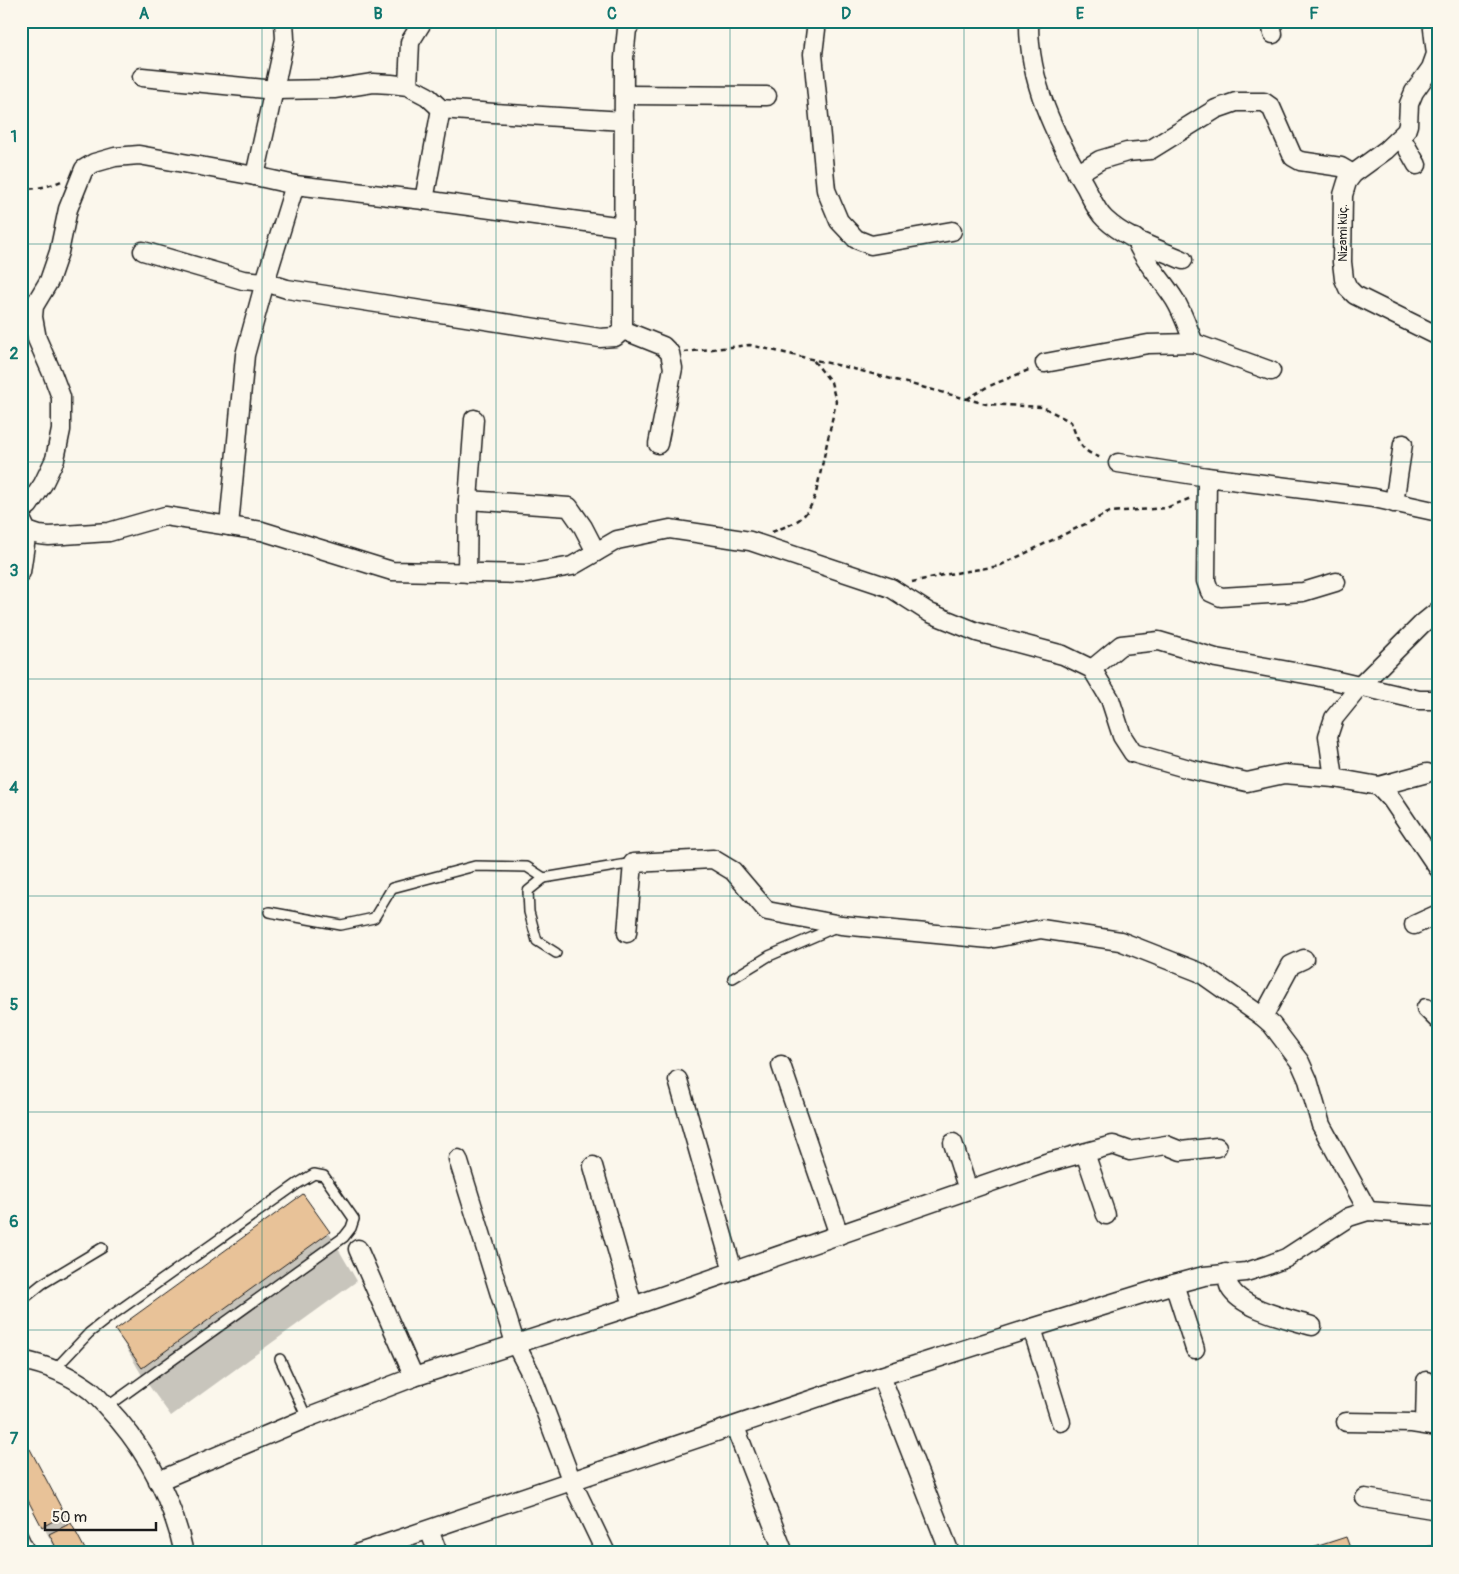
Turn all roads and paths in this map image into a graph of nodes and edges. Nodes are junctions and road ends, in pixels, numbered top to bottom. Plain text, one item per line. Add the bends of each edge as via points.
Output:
1 (284, 21) edge
2 (422, 21) edge
3 (817, 21) edge
4 (1030, 21) edge
5 (1432, 21) edge
6 (626, 24) edge
7 (1437, 54) edge
8 (142, 77) dead end
9 (408, 86) junction
10 (274, 90) junction
11 (624, 95) junction
12 (767, 96) dead end
13 (441, 109) junction
14 (624, 120) junction
15 (1401, 137) junction
16 (1416, 165) dead end
17 (84, 169) junction
18 (1077, 174) junction
19 (1353, 174) junction
20 (255, 176) junction
21 (295, 185) junction
22 (21, 188) edge
23 (424, 200) junction
24 (623, 227) junction
25 (952, 231) dead end
26 (1135, 238) junction
27 (143, 251) dead end
28 (1182, 260) dead end
29 (265, 282) junction
30 (623, 330) junction
31 (1438, 336) edge
32 (1194, 343) junction
33 (670, 353) junction
34 (813, 360) junction
35 (1045, 362) joint
36 (1271, 371) dead end
37 (967, 399) junction
38 (474, 419) dead end
39 (658, 444) dead end
40 (1403, 444) dead end
41 (1118, 463) joint
42 (1207, 478) junction
43 (468, 500) junction
44 (1394, 502) junction
45 (21, 511) edge
46 (1438, 512) edge
47 (24, 525) edge
48 (229, 526) junction
49 (750, 541) junction
50 (596, 552) junction
51 (21, 572) edge
52 (467, 573) junction
53 (1336, 582) dead end
54 (891, 588) junction
55 (1438, 611) edge
56 (1092, 669) junction
57 (1360, 686) junction
58 (1438, 700) edge
59 (1427, 773) dead end
60 (1334, 778) junction
61 (1379, 786) junction
62 (633, 863) junction
63 (1438, 868) edge
64 (544, 878) junction
65 (269, 912) dead end
66 (1438, 914) edge
67 (1414, 925) dead end
68 (841, 926) junction
69 (627, 933) dead end
70 (556, 952) dead end
71 (1304, 958) dead end
72 (733, 978) dead end
73 (1263, 1016) junction
74 (781, 1065) dead end
75 (678, 1080) dead end
76 (953, 1143) dead end
77 (1217, 1147) dead end
78 (1085, 1153) junction
79 (458, 1159) dead end
80 (593, 1166) dead end
81 (968, 1190) junction
82 (1368, 1211) junction
83 (1434, 1212) edge
84 (1106, 1215) dead end
85 (838, 1235) junction
86 (102, 1248) dead end
87 (358, 1249) dead end
88 (733, 1271) junction
89 (1226, 1273) junction
90 (1174, 1284) junction
91 (21, 1301) edge
92 (633, 1306) junction
93 (1312, 1326) dead end
94 (1032, 1328) junction
95 (515, 1343) junction
96 (1195, 1349) dead end
97 (280, 1359) dead end
98 (21, 1360) edge
99 (55, 1369) junction
100 (881, 1376) junction
101 (414, 1377) junction
102 (1426, 1381) dead end
103 (107, 1407) junction
104 (306, 1418) junction
105 (1061, 1422) dead end
106 (1346, 1422) dead end
107 (1432, 1425) edge
108 (734, 1427) junction
109 (158, 1481) junction
110 (572, 1482) junction
111 (1365, 1498) dead end
112 (1438, 1510) edge
113 (429, 1530) junction
114 (21, 1532) edge
115 (32, 1553) edge
116 (184, 1553) edge
117 (360, 1553) edge
118 (438, 1553) edge
119 (606, 1553) edge
120 (784, 1553) edge
121 (950, 1553) edge

1 - 10 street via 285,39
2 - 9 street via 410,42
3 - 25 street via 813,54 826,190 839,221 856,239 871,245
4 - 18 street via 1029,37 1037,82 1053,129
5 - 7 street
6 - 11 street
7 - 15 street via 1414,92 1409,104 1408,125
8 - 10 street
9 - 10 street via 373,83 334,90
9 - 13 street via 427,96
10 - 20 street
11 - 12 street
11 - 14 street
13 - 14 street
13 - 23 street
14 - 24 street
15 - 16 street
15 - 19 street, Nizami küç.
17 - 20 street via 115,157 139,155
17 - 22 path via 56,184
17 - 45 street via 68,209 60,252 50,281 34,306 37,339 60,397 61,430 56,458 44,484
18 - 19 street via 1100,160 1127,152 1150,150 1216,109 1236,102 1264,102 1271,107 1293,157 1341,167
18 - 26 street via 1103,218 1120,232
19 - 31 street, Nizami küç. via 1343,195 1342,262 1348,288
20 - 21 street
21 - 23 street
21 - 29 street
23 - 24 street
24 - 30 street
26 - 28 street
26 - 32 street via 1140,252 1176,302
27 - 29 street via 243,280
29 - 30 street via 287,289 600,338 615,337
29 - 48 street via 245,355
30 - 33 street via 663,346
32 - 35 street via 1148,344
32 - 36 street
33 - 34 path via 750,345
33 - 39 street via 672,368
34 - 37 path
34 - 49 path via 831,382 836,402 812,506 800,520
35 - 37 path
37 - 41 path via 986,404 1042,407 1071,422 1087,454
38 - 43 street
40 - 44 street
41 - 42 street
42 - 44 street
42 - 53 street via 1206,581 1210,592 1221,597 1303,592
42 - 54 path via 1190,498 1166,508 1110,512 999,566
43 - 50 street via 569,507 584,527
43 - 52 street
44 - 46 street
47 - 48 street via 40,535 49,536 109,532 164,516
47 - 51 street
48 - 52 street via 262,531 392,571
49 - 50 street via 670,530 617,540
49 - 54 street
50 - 52 street via 572,566 527,574
54 - 56 street via 930,613 977,632 1063,656
55 - 57 street
56 - 57 street via 1121,645 1159,641 1216,658
56 - 60 street via 1110,700 1122,736 1132,753 1247,782 1284,774
57 - 58 street via 1420,700
57 - 60 street via 1334,718 1328,736
59 - 61 street
60 - 61 street
61 - 63 street
62 - 64 lane
62 - 68 street via 713,860 733,871 767,911
62 - 69 street
64 - 65 lane via 528,867 475,866 392,888 374,918 341,925
64 - 70 lane via 528,891 529,912 537,941
66 - 67 street
68 - 72 lane via 769,956
68 - 73 street via 990,939 1041,929 1120,941 1200,972
71 - 73 street via 1291,965
73 - 82 street via 1300,1062 1321,1125
74 - 85 street
75 - 88 street
76 - 81 street
77 - 78 street via 1181,1151 1166,1145 1130,1151 1113,1145
78 - 81 street
78 - 84 street
79 - 95 street
80 - 92 street
81 - 85 street
82 - 83 street
82 - 89 street via 1350,1217 1286,1258 1246,1272
85 - 88 street
86 - 91 lane via 42,1284
87 - 101 street
88 - 92 street
89 - 90 street
89 - 93 street via 1236,1297 1248,1305
90 - 94 street
90 - 96 street
92 - 95 street
94 - 100 street
94 - 105 street
95 - 101 street
95 - 110 street via 532,1376
97 - 104 lane
98 - 99 street
99 - 103 street via 92,1391
99 - 103 lane via 108,1318 297,1184 314,1174 324,1176 354,1219 344,1237
100 - 108 street
100 - 121 street
101 - 104 street
102 - 107 street
103 - 109 street via 141,1448
104 - 109 street
106 - 107 street
108 - 110 street
108 - 120 street
109 - 116 street
110 - 113 street
110 - 119 street
111 - 112 street
113 - 117 street
113 - 118 street
114 - 115 lane

